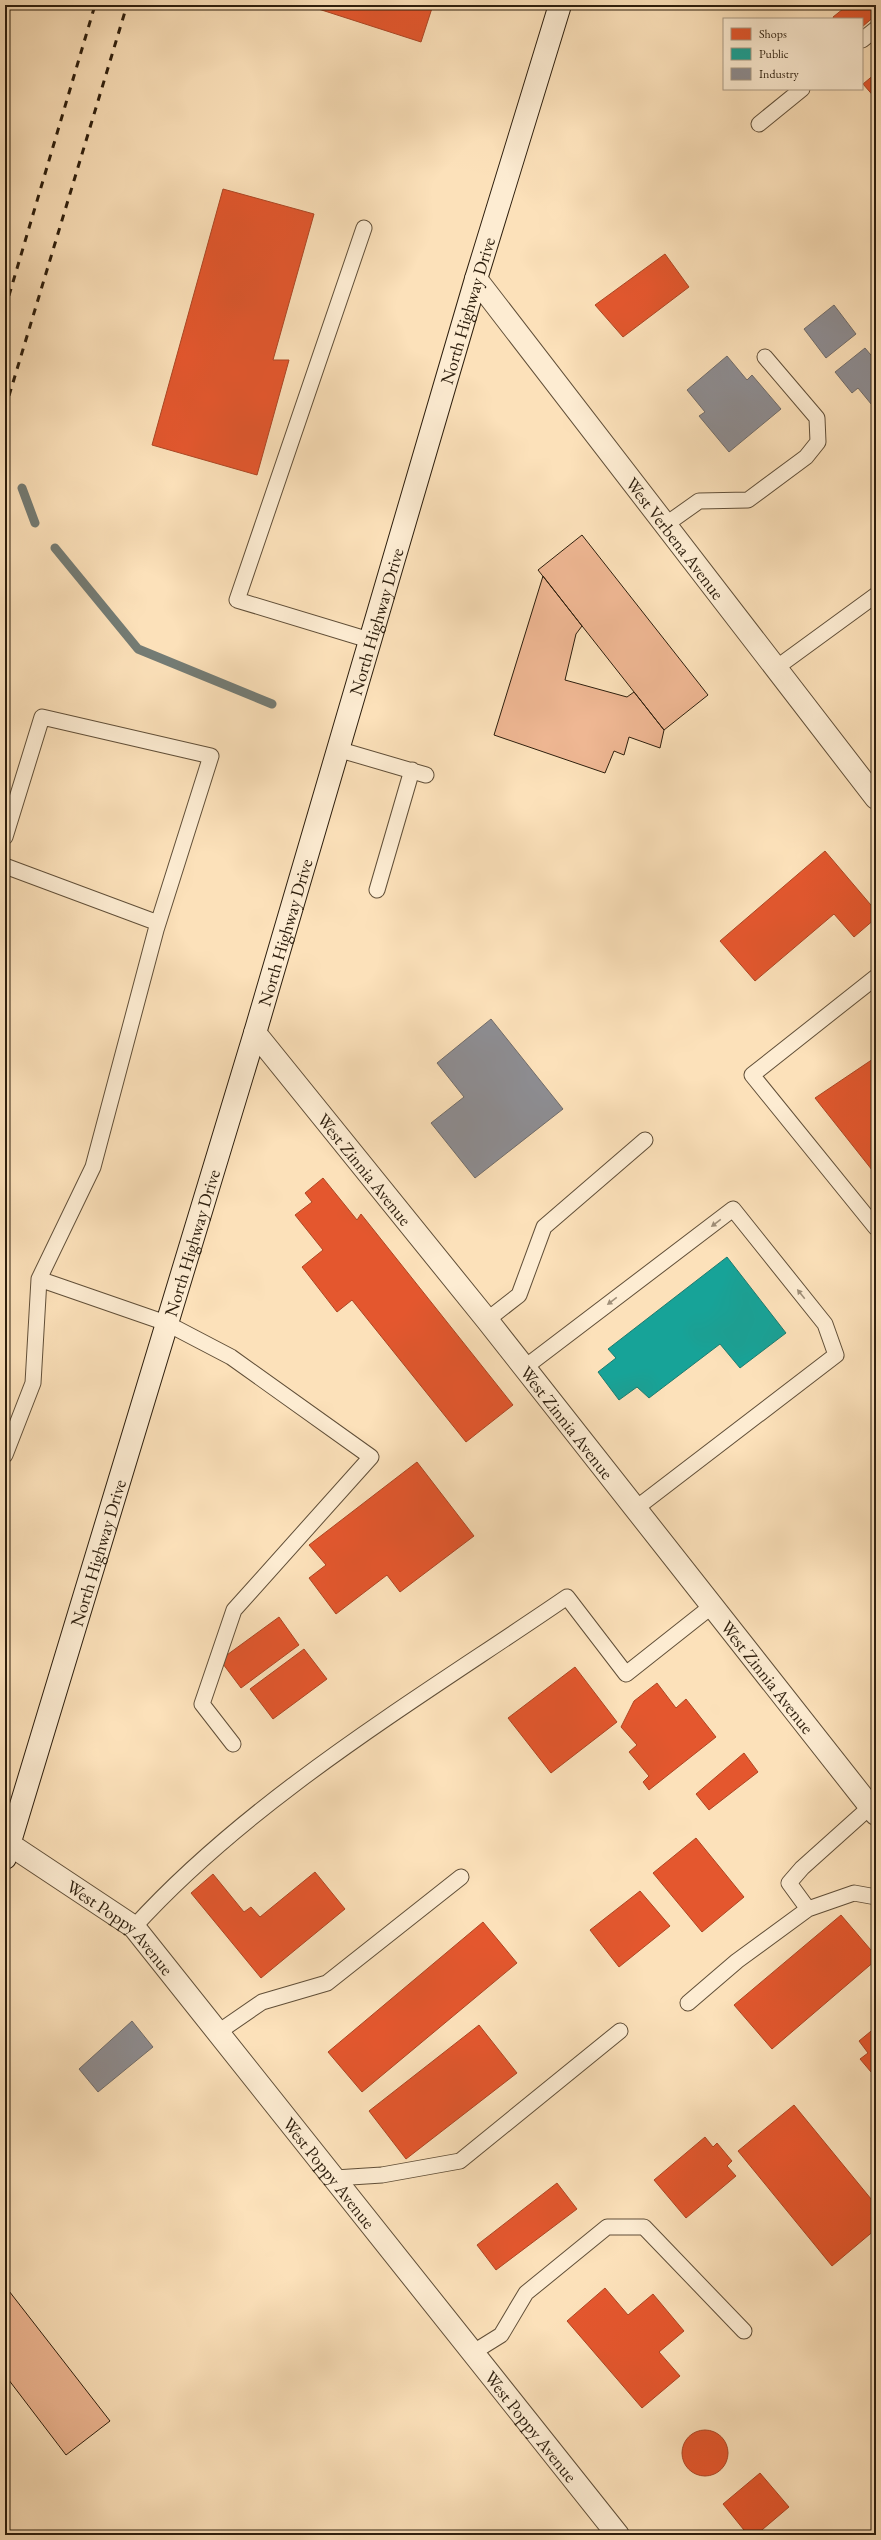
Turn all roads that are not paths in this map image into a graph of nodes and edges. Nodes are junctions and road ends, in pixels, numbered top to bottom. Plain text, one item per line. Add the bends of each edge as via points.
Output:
1 (560, 5) edge
2 (876, 29) edge
3 (863, 39) edge
4 (801, 90) edge
5 (759, 124) dead end
6 (364, 228) dead end
7 (476, 279) junction
8 (765, 357) dead end
9 (665, 525) junction
10 (876, 595) edge
11 (369, 640) junction
12 (776, 668) junction
13 (337, 749) junction
14 (876, 798) edge
15 (5, 837) edge
16 (5, 866) edge
17 (377, 890) dead end
18 (158, 923) junction
19 (876, 976) edge
20 (255, 1033) junction
21 (645, 1140) dead end
22 (876, 1228) edge
23 (39, 1279) junction
24 (487, 1320) junction
25 (166, 1323) junction
26 (524, 1368) junction
27 (5, 1455) edge
28 (635, 1509) junction
29 (712, 1606) junction
30 (233, 1744) dead end
31 (873, 1811) edge
32 (7, 1851) edge
33 (461, 1877) dead end
34 (876, 1897) edge
35 (808, 1909) junction
36 (134, 1927) junction
37 (688, 2003) dead end
38 (620, 2031) dead end
39 (217, 2033) junction
40 (335, 2178) junction
41 (744, 2331) dead end
42 (472, 2354) junction
43 (618, 2535) edge

1 - 7 street, North Highway Drive
2 - 3 lane
4 - 5 lane
6 - 11 lane via 237,600
7 - 9 street, West Verbena Avenue
7 - 11 street, North Highway Drive
8 - 9 lane via 817,418 818,442 806,457 748,500 700,501
9 - 12 street, West Verbena Avenue
10 - 12 lane
11 - 13 street, North Highway Drive
12 - 14 street, West Verbena Avenue
13 - 17 lane via 419,772
13 - 20 street, North Highway Drive
15 - 18 lane via 42,717 211,756
16 - 18 lane
18 - 23 lane via 93,1168
19 - 22 lane via 752,1075
20 - 24 street, West Zinnia Avenue
20 - 25 street, North Highway Drive
21 - 24 lane via 544,1227 519,1295
23 - 25 lane
23 - 27 lane via 33,1383
24 - 26 street, West Zinnia Avenue
25 - 30 lane via 231,1357 371,1457 234,1610 202,1704
25 - 32 street, North Highway Drive
26 - 28 street, West Zinnia Avenue
28 -> 26 lane via 836,1355 825,1324 733,1210
28 - 29 street, West Zinnia Avenue
29 - 31 street, West Zinnia Avenue
29 - 36 lane via 626,1674 567,1597 300,1779 168,1889
31 - 35 lane via 802,1868 789,1883
32 - 36 street, West Poppy Avenue
33 - 39 lane via 327,1983 262,2002
34 - 35 lane via 854,1893
35 - 37 lane via 737,1961
36 - 39 street, West Poppy Avenue
38 - 40 lane via 460,2161 382,2175
39 - 40 street, West Poppy Avenue
40 - 42 street, West Poppy Avenue
41 - 42 lane via 644,2227 607,2227 526,2293 500,2335
42 - 43 street, West Poppy Avenue

